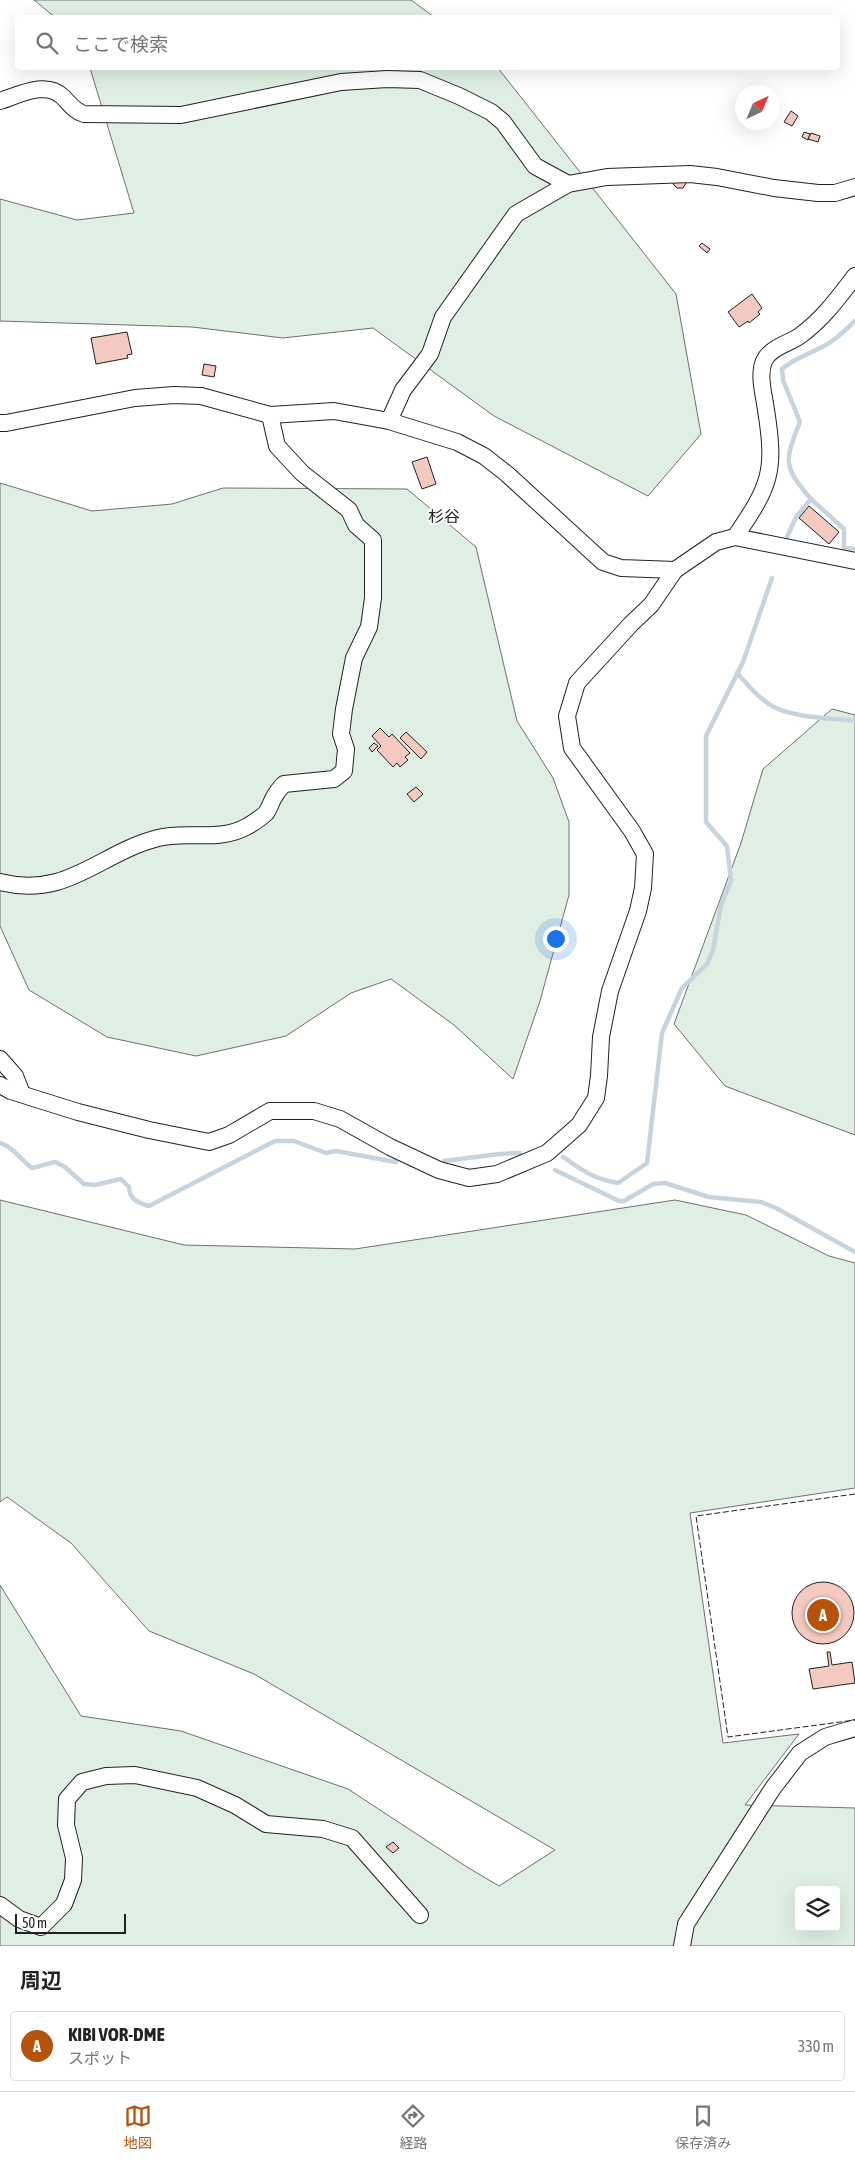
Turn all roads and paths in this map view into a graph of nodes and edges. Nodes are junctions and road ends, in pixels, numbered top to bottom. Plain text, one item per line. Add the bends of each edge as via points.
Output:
1 (0, 101) edge
2 (568, 184) junction
3 (855, 187) edge
4 (855, 276) edge
5 (270, 415) junction
6 (389, 421) junction
7 (0, 423) edge
8 (735, 537) junction
9 (855, 561) edge
10 (675, 570) junction
11 (0, 882) edge
12 (0, 1059) edge
13 (0, 1085) edge
14 (22, 1094) junction
15 (855, 1728) edge
16 (0, 1905) edge
17 (420, 1915) dead end
18 (682, 1946) edge

1 - 2 street via 33,90 48,90 61,95 76,112 84,114 181,115 341,82 420,80 491,112 503,122 535,166
2 - 3 street via 607,176 690,174 818,193 835,193
2 - 6 street via 516,214 443,317 430,354 403,390
4 - 8 street via 818,323 764,360 762,374 770,432 769,477 756,506
5 - 6 street via 334,411
5 - 7 street via 201,396 174,395 135,398
5 - 11 street via 277,446 302,472 349,510 356,525 373,540 373,598 369,627 354,658 343,717 344,771 334,779 284,784 266,813 247,827 223,835 159,837 74,877 45,886
6 - 10 street via 457,442 484,456 603,562 621,568
8 - 9 street
8 - 10 street via 716,542
10 - 14 street via 651,605 577,683 567,716 572,748 646,854 638,911 610,991 601,1037 596,1098 579,1125 547,1153 497,1174 469,1178 439,1170 340,1119 314,1111 270,1111 229,1135 210,1142 140,1128
12 - 14 street via 15,1076
13 - 14 street
15 - 18 street via 825,1737 800,1753 773,1788 686,1924
16 - 17 street via 19,1919 41,1927 64,1904 73,1880 74,1858 66,1825 67,1799 82,1782 106,1776 135,1775 197,1788 266,1824 323,1829 352,1838

